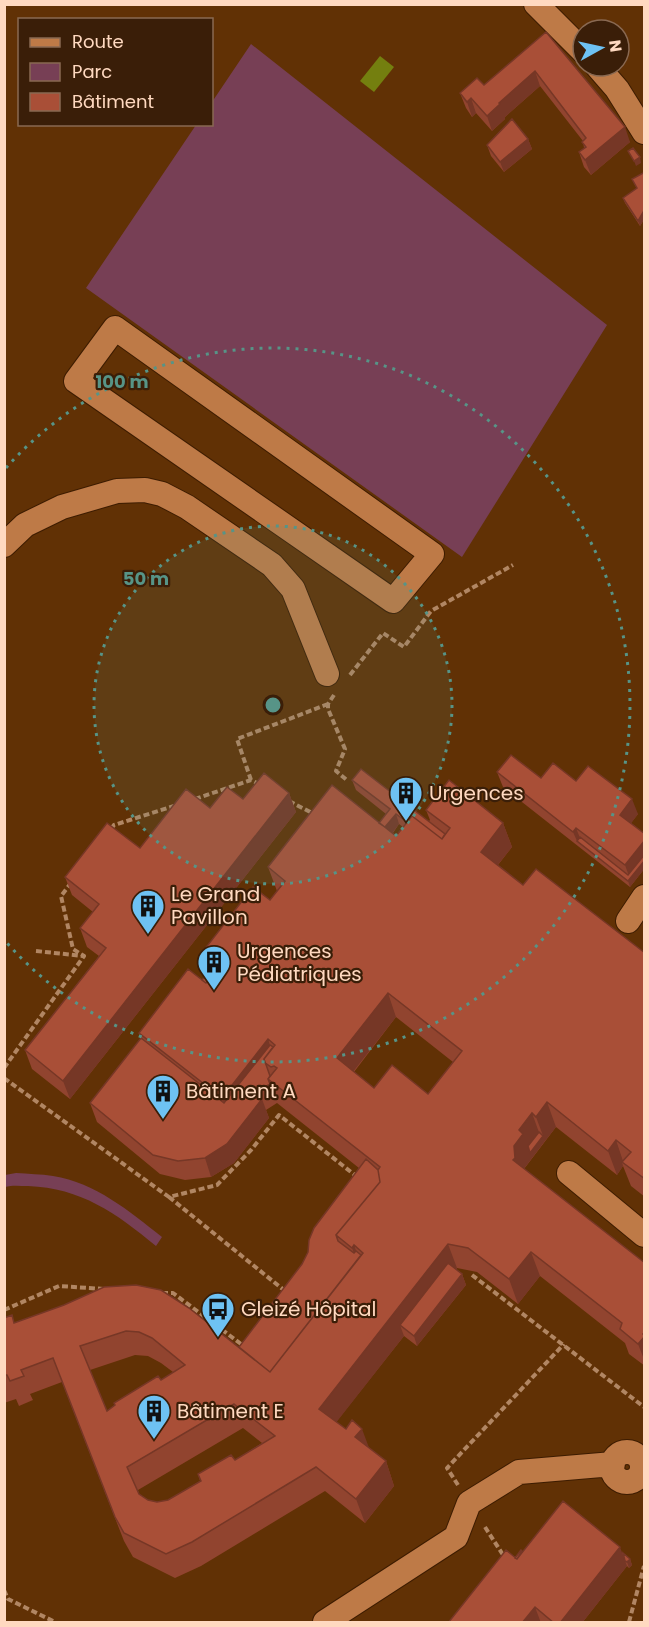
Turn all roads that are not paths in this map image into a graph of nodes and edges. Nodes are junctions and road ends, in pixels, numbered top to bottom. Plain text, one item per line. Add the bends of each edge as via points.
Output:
1 (536, 4) edge
2 (571, 39) edge
3 (607, 78) edge
4 (645, 132) edge
5 (236, 492) junction
6 (214, 524) junction
7 (4, 545) edge
8 (337, 682) road end
9 (645, 897) edge
10 (628, 921) dead end
11 (569, 1173) dead end
12 (645, 1235) edge
13 (643, 1459) edge
14 (325, 1623) edge

1 - 2 street
3 - 4 street
5 - 5 street via 393,601 432,554 115,328 76,381
5 - 6 street
6 - 7 street via 162,494 117,491 43,515 25,525
6 - 8 street via 272,565 293,589
9 - 10 street
11 - 12 street
13 - 14 street via 625,1451 615,1457 613,1464 519,1472 469,1503 456,1537

